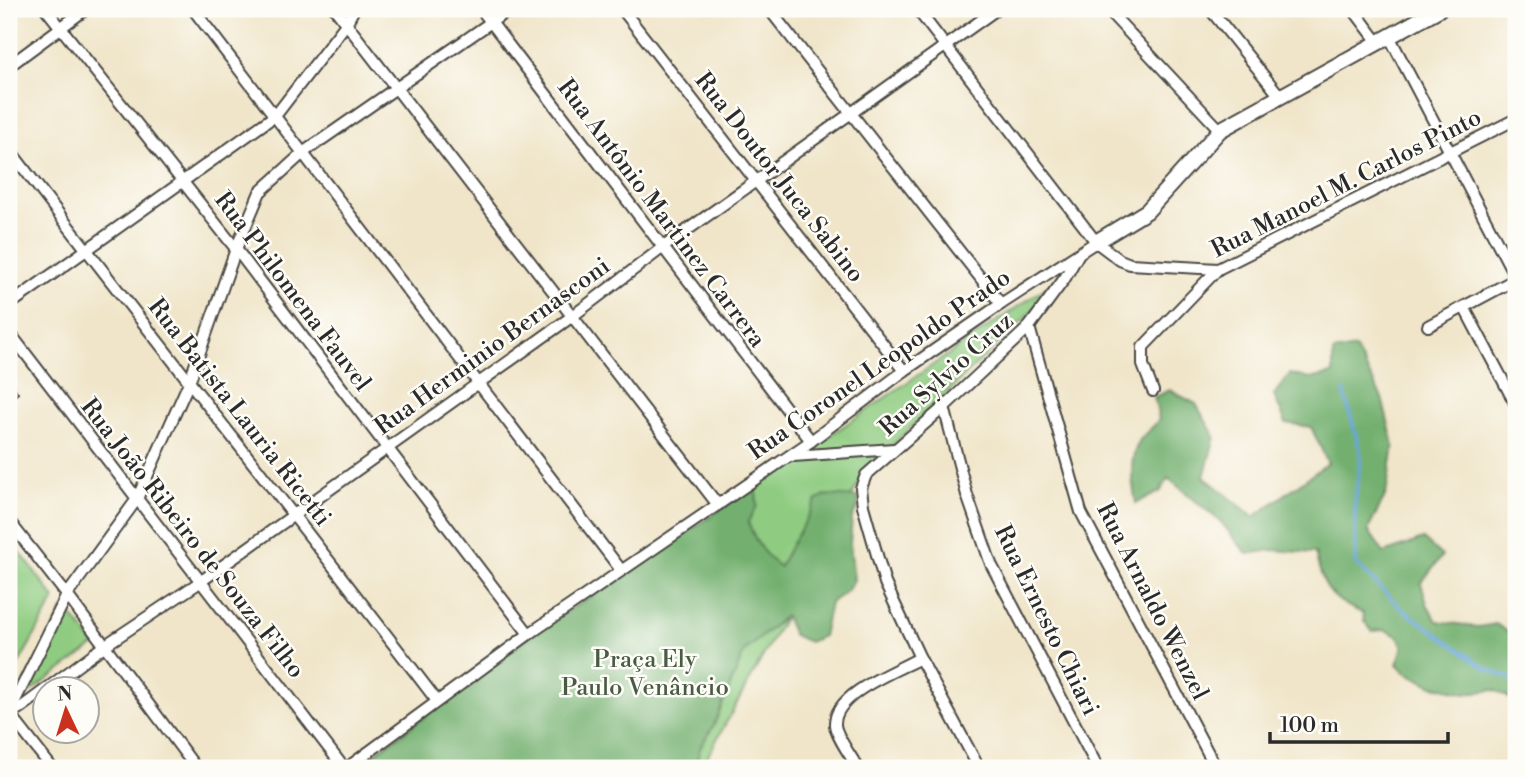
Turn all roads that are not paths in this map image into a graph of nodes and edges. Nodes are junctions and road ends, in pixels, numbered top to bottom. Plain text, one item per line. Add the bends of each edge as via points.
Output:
1 (47, 9) edge
2 (86, 9) edge
3 (193, 9) edge
4 (335, 9) edge
5 (354, 9) edge
6 (481, 9) edge
7 (510, 9) edge
8 (622, 9) edge
9 (769, 9) edge
10 (917, 9) edge
11 (997, 9) edge
12 (1107, 9) edge
13 (1210, 9) edge
14 (1353, 9) edge
15 (1440, 9) edge
16 (491, 22) junction
17 (346, 24) junction
18 (61, 27) junction
19 (1383, 39) junction
20 (946, 46) junction
21 (9, 66) edge
22 (397, 89) junction
23 (1279, 95) junction
24 (851, 113) junction
25 (276, 116) junction
26 (1516, 119) edge
27 (1220, 130) junction
28 (9, 149) edge
29 (303, 152) junction
30 (1451, 152) junction
31 (757, 180) junction
32 (183, 182) junction
33 (1096, 242) junction
34 (662, 248) junction
35 (236, 249) junction
36 (85, 250) junction
37 (1080, 253) junction
38 (1218, 270) junction
39 (1516, 279) edge
40 (1000, 304) junction
41 (9, 305) edge
42 (1464, 307) junction
43 (574, 315) junction
44 (1428, 326) dead end
45 (1029, 327) junction
46 (9, 332) edge
47 (904, 371) junction
48 (190, 380) junction
49 (479, 383) junction
50 (1153, 391) dead end
51 (1516, 405) edge
52 (944, 407) junction
53 (811, 442) junction
54 (387, 449) junction
55 (894, 449) junction
56 (790, 456) junction
57 (137, 499) junction
58 (718, 506) junction
59 (295, 514) junction
60 (9, 521) edge
61 (621, 570) junction
62 (200, 582) junction
63 (67, 595) junction
64 (529, 634) junction
65 (104, 646) junction
66 (920, 658) junction
67 (437, 702) junction
68 (9, 713) edge
69 (52, 768) edge
70 (196, 768) edge
71 (345, 768) edge
72 (858, 768) edge
73 (979, 768) edge
74 (1098, 768) edge
75 (1216, 768) edge

1 - 18 street, Rua Philomena Fauvel
2 - 18 street
3 - 25 street
4 - 17 street
5 - 17 street
6 - 16 street, Rua Antônio Martinez Carrera
7 - 16 street
8 - 31 street, Rua Doutor Juca Sabino
9 - 24 street
10 - 20 street
11 - 20 street, Rua Herminio Bernasconi
12 - 27 street
13 - 23 street
14 - 19 street
15 - 19 street, Rua Coronel Leopoldo Prado
16 - 22 street
16 - 34 street, Rua Antônio Martinez Carrera
17 - 22 street
17 - 25 street
18 - 21 street
18 - 32 street, Rua Philomena Fauvel
19 - 23 street, Rua Coronel Leopoldo Prado
19 - 30 street
20 - 24 street, Rua Herminio Bernasconi
20 - 33 street
22 - 29 street
22 - 43 street
23 - 27 street, Rua Coronel Leopoldo Prado
24 - 31 street, Rua Herminio Bernasconi
24 - 40 street
25 - 29 street
25 - 32 street
26 - 30 street, Rua Manoel M. Carlos Pinto
27 - 33 street, Rua Coronel Leopoldo Prado via 1146,211
28 - 36 street, Rua Batista Lauria Ricetti
29 - 35 street via 260,192
29 - 49 street
30 - 38 street, Rua Manoel M. Carlos Pinto
30 - 39 street
31 - 34 street, Rua Herminio Bernasconi
31 - 47 street, Rua Doutor Juca Sabino
32 - 35 street, Rua Philomena Fauvel
32 - 36 street
33 - 37 street, Rua Coronel Leopoldo Prado
33 - 38 street via 1130,264
34 - 43 street, Rua Herminio Bernasconi
34 - 53 street, Rua Antônio Martinez Carrera
35 - 48 street
35 - 54 street, Rua Philomena Fauvel
36 - 41 street
36 - 48 street, Rua Batista Lauria Ricetti
37 - 40 street, Rua Coronel Leopoldo Prado
37 - 45 street, Rua Sylvio Cruz
38 - 50 street, Rua Manoel M. Carlos Pinto via 1143,346 1143,365
39 - 42 street
40 - 47 street, Rua Coronel Leopoldo Prado
42 - 44 street
42 - 51 street
43 - 49 street, Rua Herminio Bernasconi
43 - 58 street
45 - 52 street, Rua Sylvio Cruz
45 - 75 street, Rua Arnaldo Wenzel via 1080,512
46 - 57 street, Rua João Ribeiro de Souza Filho
47 - 53 street, Rua Coronel Leopoldo Prado
48 - 57 street
48 - 59 street, Rua Batista Lauria Ricetti
49 - 54 street, Rua Herminio Bernasconi
49 - 61 street
52 - 55 street, Rua Sylvio Cruz
52 - 74 street, Rua Ernesto Chiari via 991,564
53 - 56 street, Rua Coronel Leopoldo Prado
54 - 59 street, Rua Herminio Bernasconi
54 - 64 street, Rua Philomena Fauvel
55 - 56 street
55 - 66 street, Rua Sylvio Cruz via 866,475 861,488 863,506 885,583
56 - 58 street, Rua Coronel Leopoldo Prado
57 - 62 street, Rua João Ribeiro de Souza Filho
57 - 63 street
58 - 61 street, Rua Coronel Leopoldo Prado
59 - 62 street, Rua Herminio Bernasconi
59 - 67 street, Rua Batista Lauria Ricetti
60 - 63 street
61 - 64 street, Rua Coronel Leopoldo Prado
62 - 65 street, Rua Herminio Bernasconi
62 - 71 street, Rua João Ribeiro de Souza Filho
63 - 65 street
63 - 68 street
64 - 67 street, Rua Coronel Leopoldo Prado
65 - 68 street, Rua Herminio Bernasconi
65 - 70 street
66 - 72 street via 847,698 836,711 835,728
66 - 73 street
67 - 71 street, Rua Coronel Leopoldo Prado
68 - 69 street

